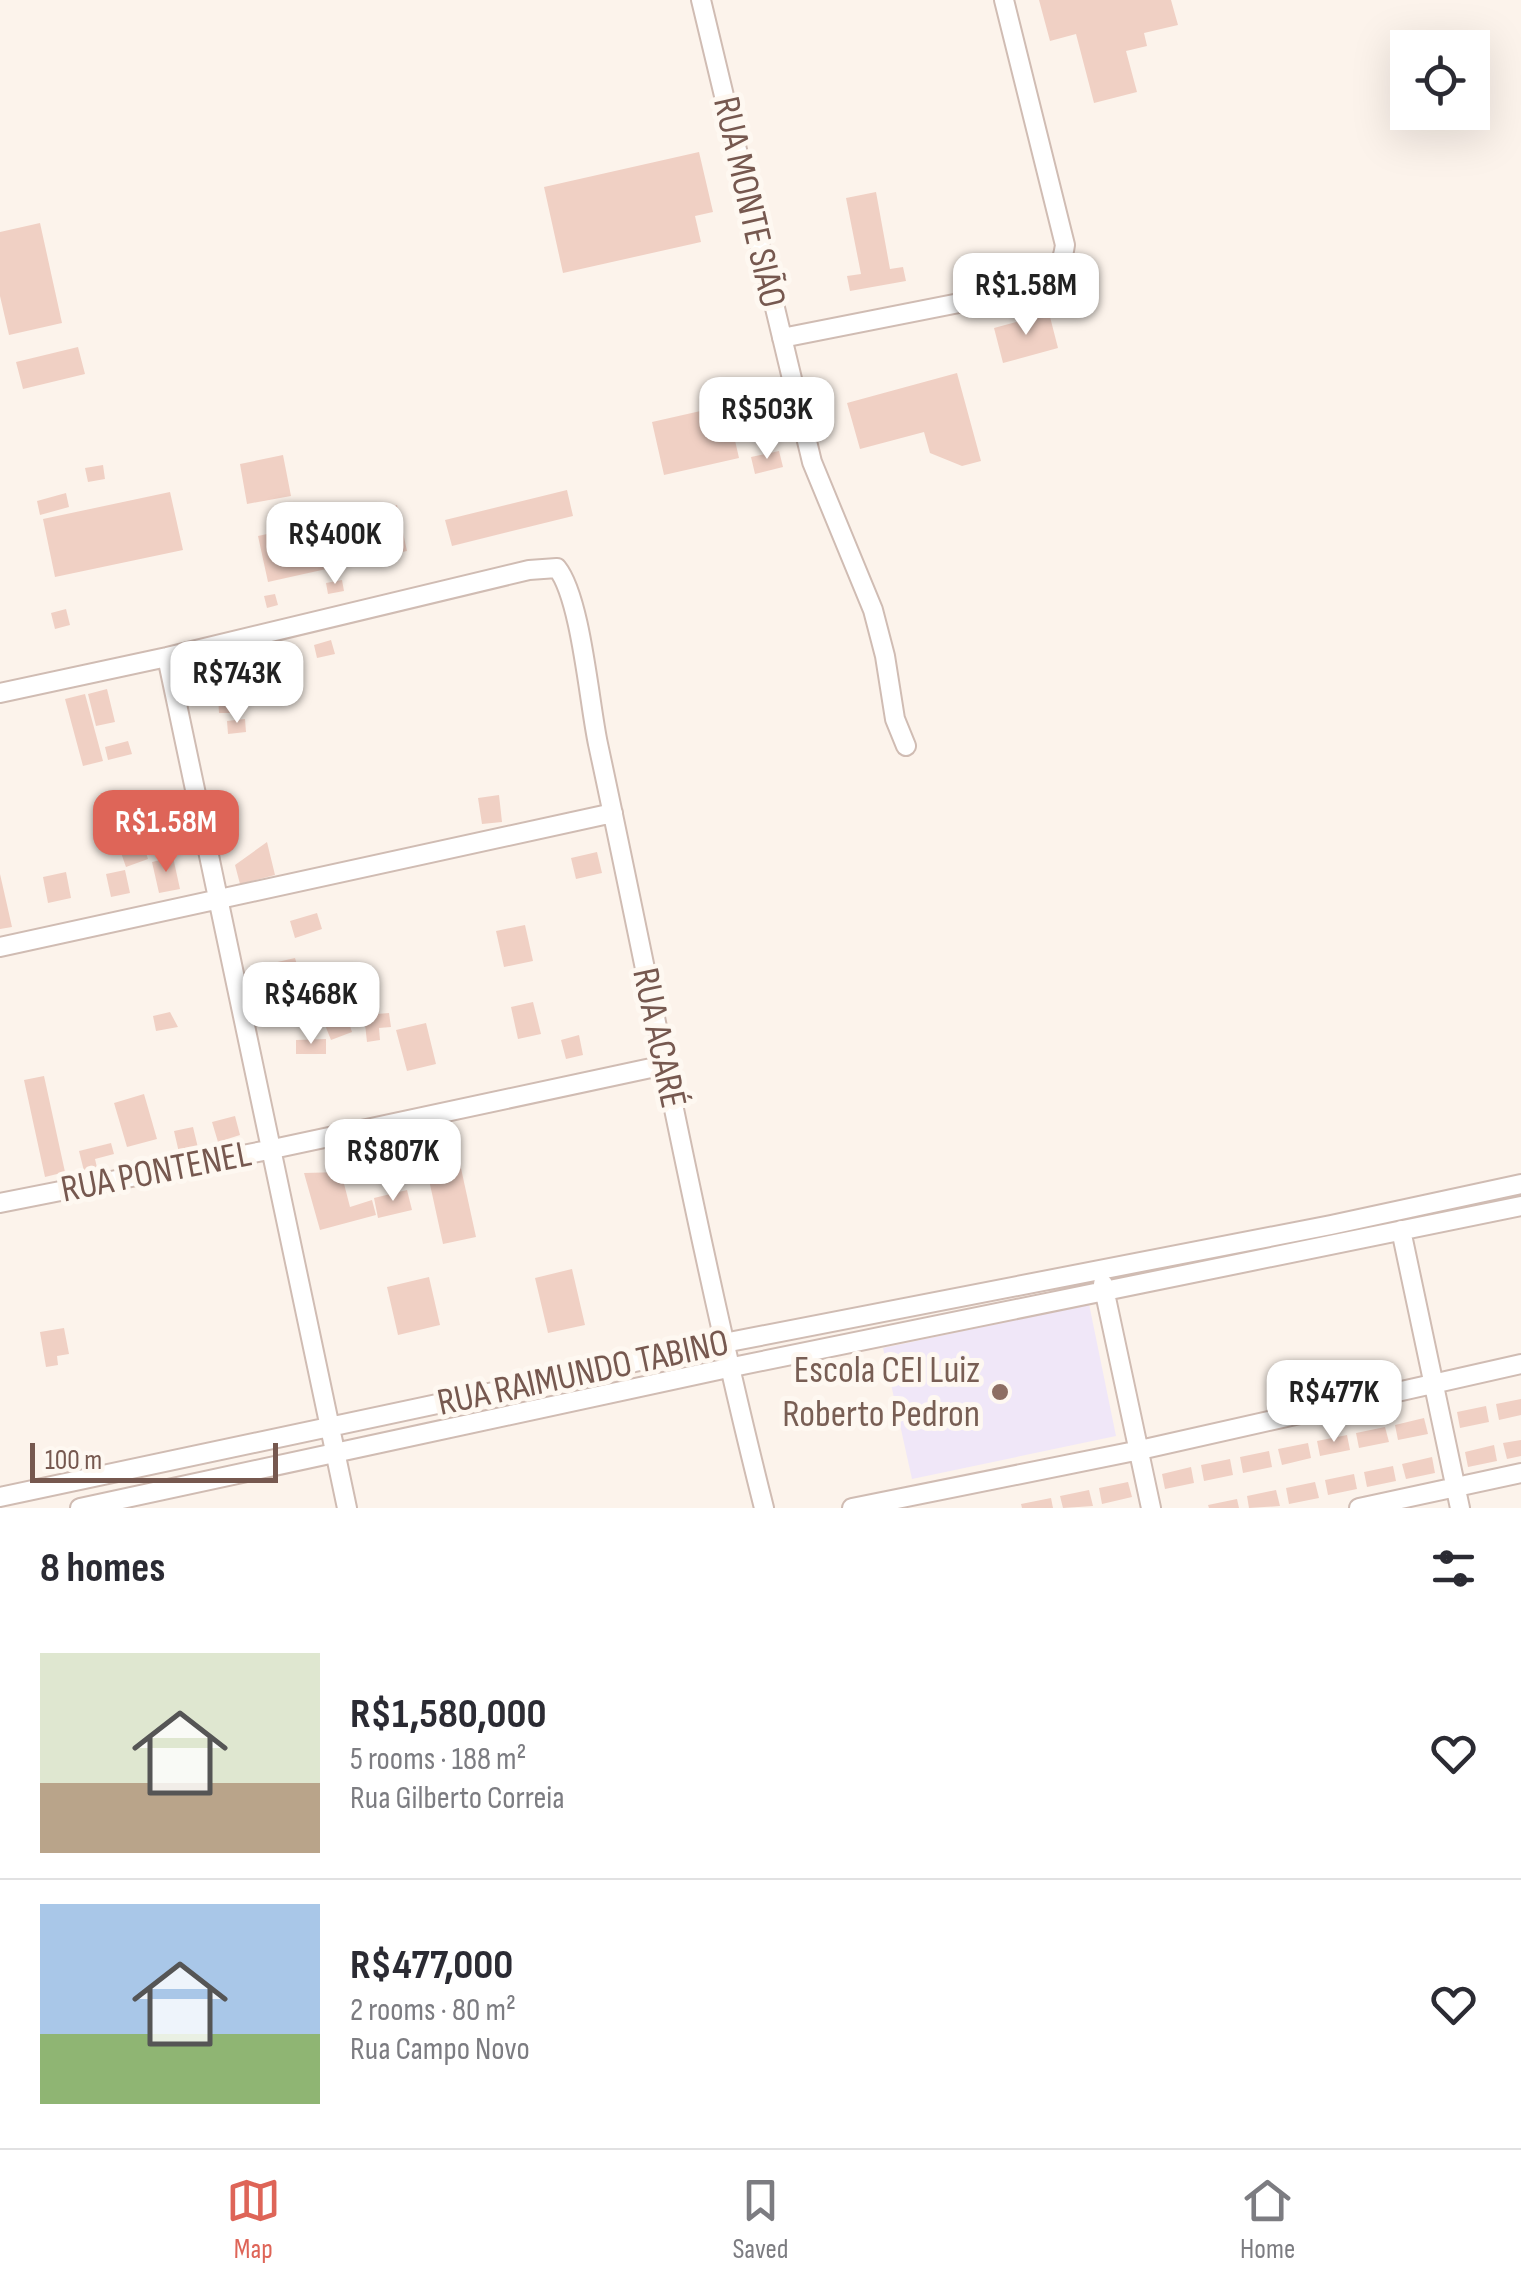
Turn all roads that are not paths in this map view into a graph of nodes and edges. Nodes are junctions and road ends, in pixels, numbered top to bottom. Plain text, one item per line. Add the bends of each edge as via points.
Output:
1 (701, 0) edge
2 (1004, 0) edge
3 (782, 338) junction
4 (167, 657) junction
5 (0, 693) edge
6 (906, 746) dead end
7 (613, 813) junction
8 (216, 898) junction
9 (0, 946) edge
10 (664, 1065) junction
11 (272, 1149) junction
12 (1521, 1184) edge
13 (0, 1204) edge
14 (1521, 1206) edge
15 (1401, 1230) junction
16 (1100, 1270) junction
17 (1105, 1292) junction
18 (724, 1343) junction
19 (1521, 1364) edge
20 (728, 1368) junction
21 (1433, 1384) junction
22 (332, 1427) junction
23 (262, 1442) junction
24 (1140, 1450) junction
25 (336, 1455) junction
26 (270, 1469) junction
27 (1521, 1473) edge
28 (1456, 1488) junction
29 (0, 1498) edge
30 (80, 1508) edge
31 (347, 1508) edge
32 (764, 1508) edge
33 (852, 1508) edge
34 (1151, 1508) edge
35 (1360, 1508) edge
36 (1460, 1508) edge

1 - 3 street, RUA MONTE SIÃO
2 - 3 street via 1065,245 1060,270 1030,290
3 - 6 street, RUA MONTE SIÃO via 812,462 873,610 894,719
4 - 5 street
4 - 7 street, RUA ACARÉ via 557,568 571,601
4 - 8 street
7 - 8 street
7 - 10 street, RUA ACARÉ
8 - 9 street
8 - 11 street
10 - 11 street, RUA PONTENEL
10 - 18 street, RUA ACARÉ
11 - 13 street, RUA PONTENEL
11 - 22 street
12 - 16 street, RUA RAIMUNDO TABINO
14 - 15 street, RUA RAIMUNDO TABINO
15 - 17 street, RUA RAIMUNDO TABINO
15 - 21 street
16 - 17 street
16 - 18 street, RUA RAIMUNDO TABINO
17 - 20 street, RUA RAIMUNDO TABINO
17 - 24 street
18 - 20 street, RUA ACARÉ
18 - 22 street, RUA RAIMUNDO TABINO
19 - 21 street
20 - 25 street, RUA RAIMUNDO TABINO
20 - 32 street, RUA ACARÉ
21 - 24 street
21 - 28 street
22 - 23 street, RUA RAIMUNDO TABINO
22 - 25 street
23 - 26 street
23 - 29 street, RUA RAIMUNDO TABINO
24 - 33 street
24 - 34 street
25 - 26 street, RUA RAIMUNDO TABINO
25 - 31 street
26 - 30 street, RUA RAIMUNDO TABINO
27 - 28 street
28 - 35 street
28 - 36 street

